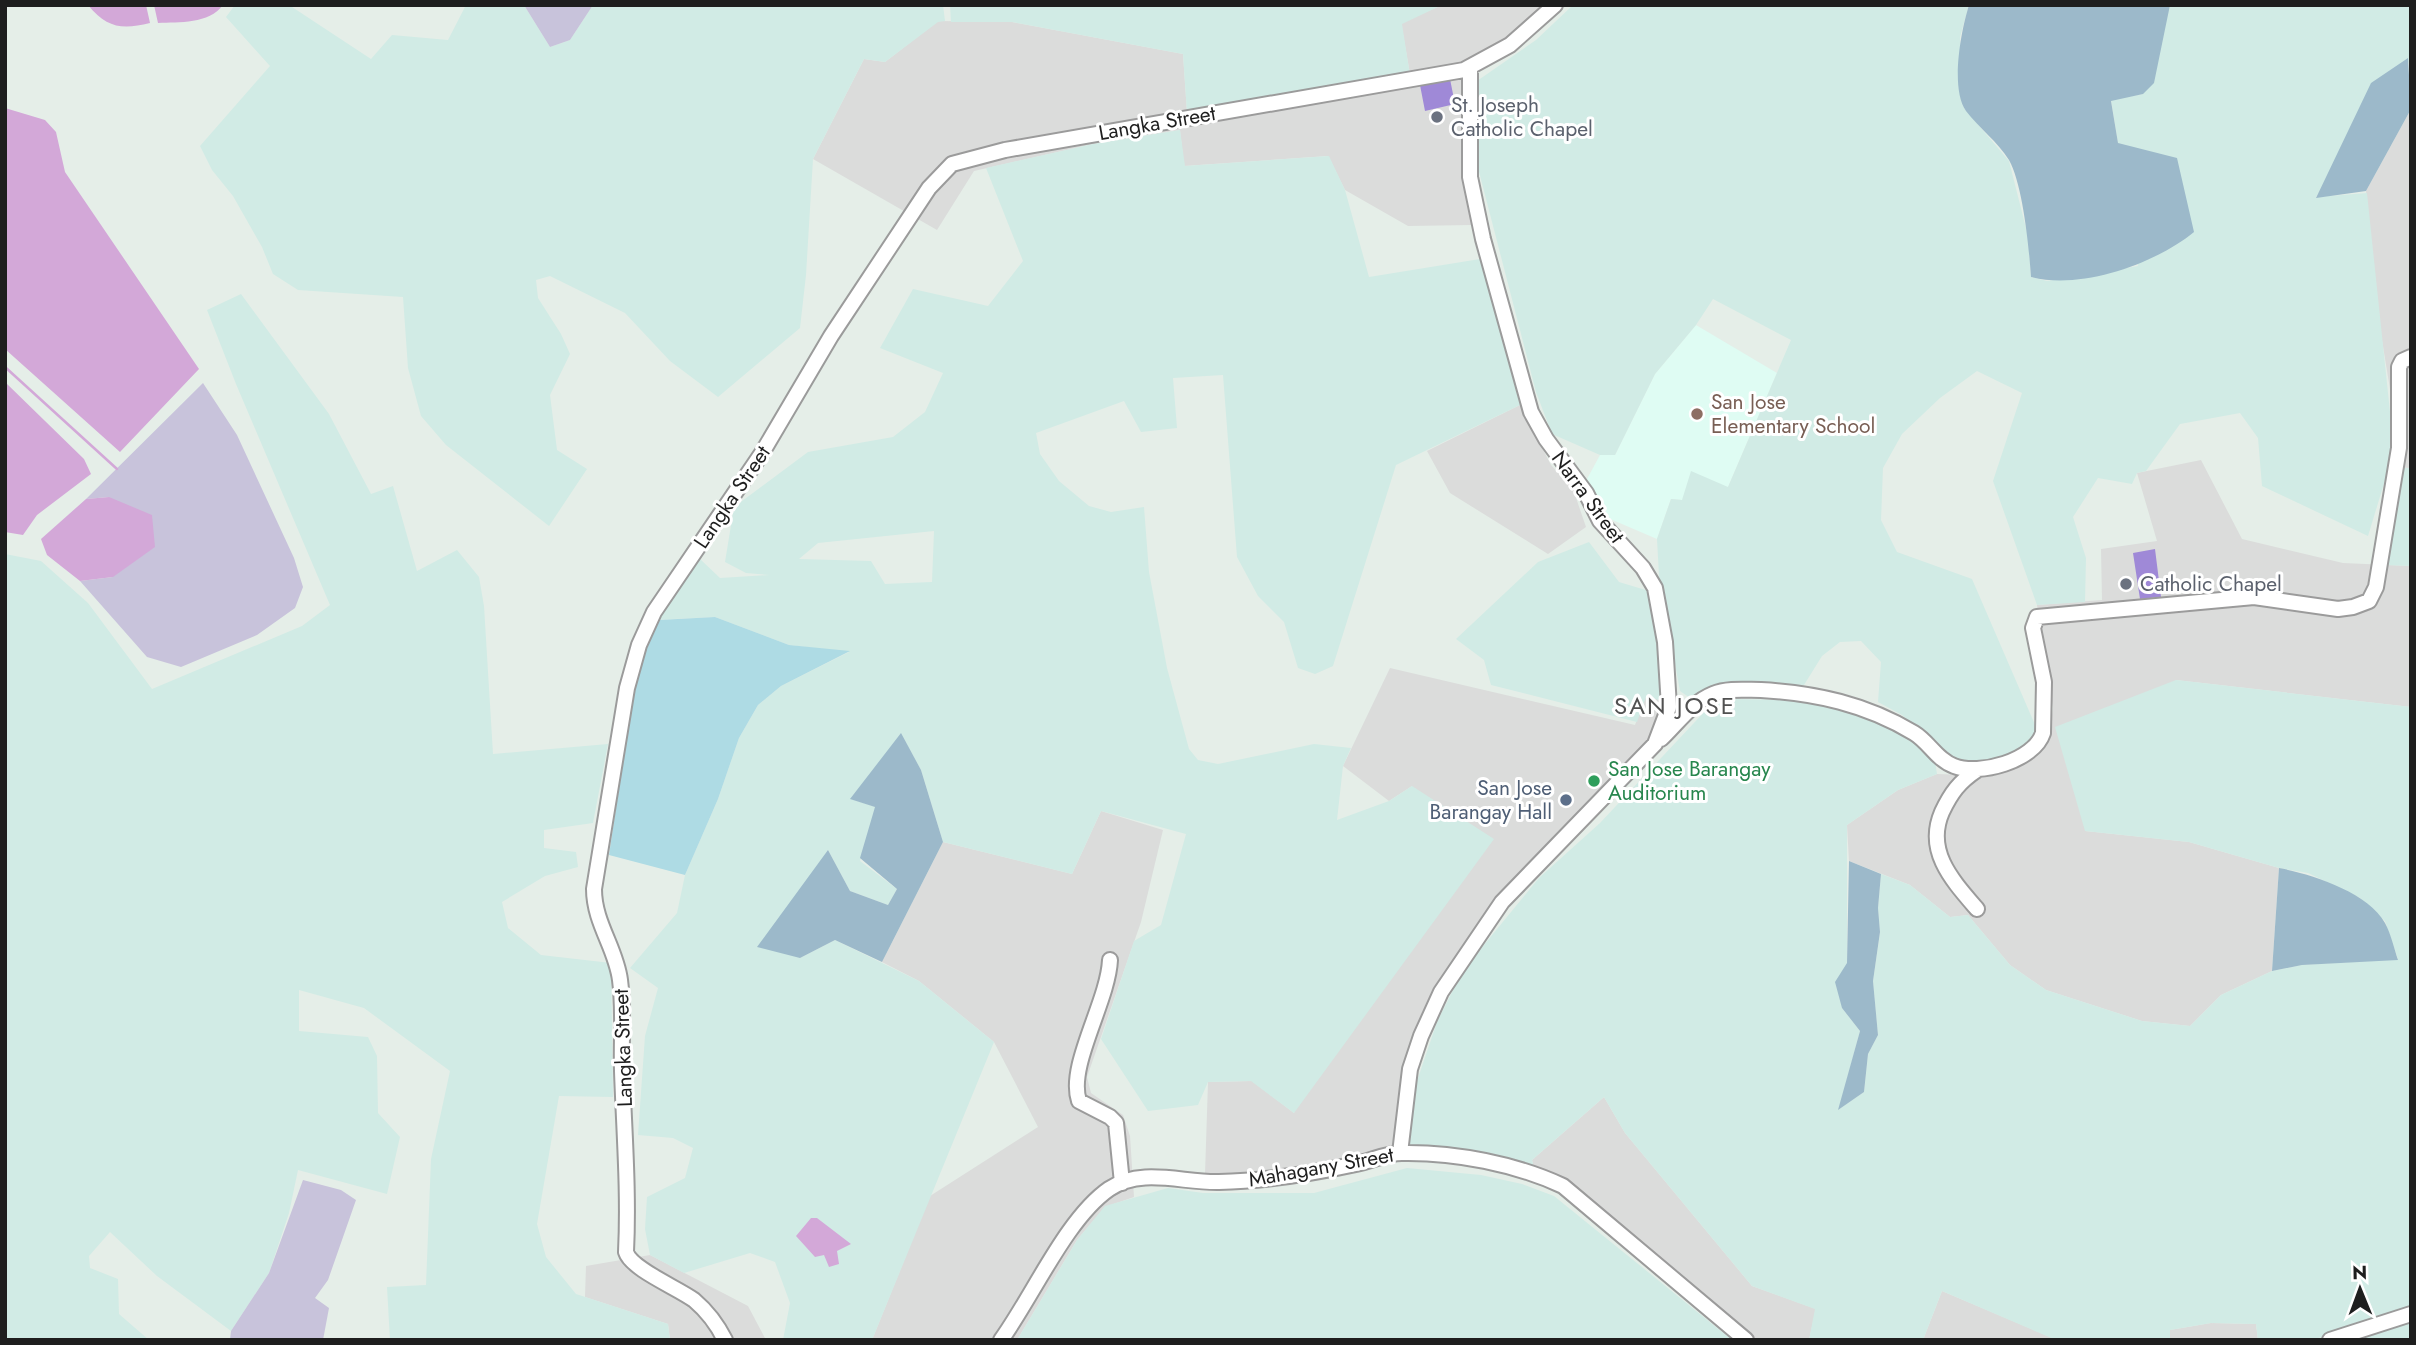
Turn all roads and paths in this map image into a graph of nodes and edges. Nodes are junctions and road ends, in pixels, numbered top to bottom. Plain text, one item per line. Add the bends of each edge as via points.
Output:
1 (1555, 5) edge
2 (1470, 68) junction
3 (2411, 357) edge
4 (1669, 693) junction
5 (1693, 705) junction
6 (1655, 744) junction
7 (1978, 769) junction
8 (1977, 909) dead end
9 (1110, 960) dead end
10 (1400, 1153) junction
11 (1122, 1182) junction
12 (2411, 1314) edge
13 (725, 1340) edge
14 (1001, 1340) edge
15 (1746, 1340) edge
16 (2330, 1340) edge

1 - 2 street via 1510,44
2 - 4 street, Narra Street via 1470,177 1531,412 1600,521 1655,588 1662,611
2 - 13 street, Langka Street via 1005,150 948,167 929,188 846,313 762,453 654,612 627,688 594,889 597,915 619,967 623,1007 626,1252 634,1263 694,1301 716,1323
3 - 7 street via 2399,367 2397,467 2376,587 2369,601 2338,608 2254,597 2037,617 2034,628 2045,698 2041,739 2021,756
4 - 5 street
4 - 6 street, Narra Street via 1666,720
5 - 6 street
5 - 7 street via 1727,691 1818,695 1856,706 1913,732 1945,763
6 - 10 street, Narra Street via 1518,884 1462,957 1420,1037 1410,1069
7 - 8 street via 1950,795 1935,840 1947,872
9 - 11 street via 1106,989 1078,1068 1075,1090 1079,1101 1116,1123
10 - 11 street, Mahagany Street via 1280,1179 1216,1182 1143,1177
10 - 15 street, Mahagany Street via 1516,1169 1563,1186
11 - 14 street via 1100,1197 1069,1231
12 - 16 street

